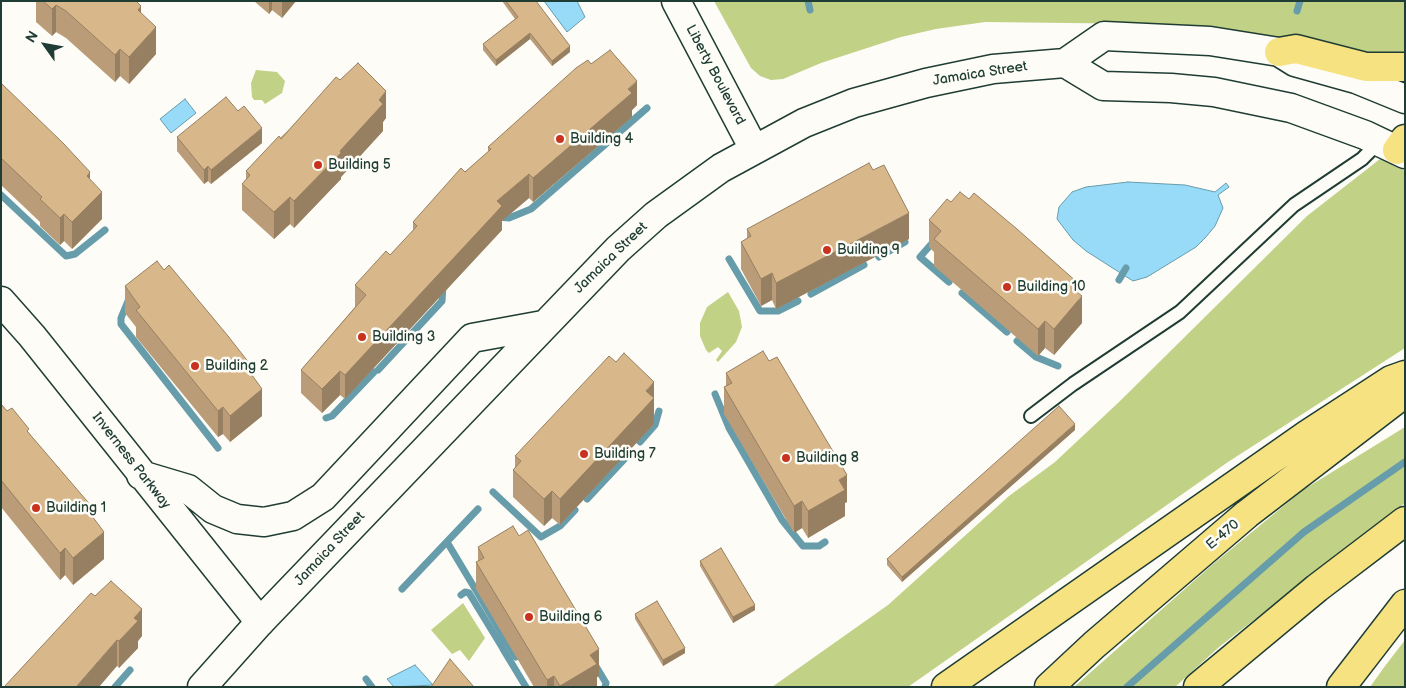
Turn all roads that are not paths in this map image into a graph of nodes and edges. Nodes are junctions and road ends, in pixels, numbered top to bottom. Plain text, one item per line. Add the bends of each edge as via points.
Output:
1 (676, 1) edge
2 (1280, 52) junction
3 (1065, 63) junction
4 (1405, 67) edge
5 (1405, 99) edge
6 (1396, 146) edge
7 (754, 149) junction
8 (1, 300) edge
9 (543, 325) junction
10 (1405, 375) edge
11 (1405, 393) edge
12 (1031, 416) dead end
13 (141, 475) junction
14 (1405, 521) edge
15 (1405, 604) edge
16 (260, 622) junction
17 (202, 687) edge
18 (946, 687) edge
19 (1049, 687) edge
20 (1198, 687) edge
21 (1341, 687) edge

1 - 7 main road, Liberty Boulevard
2 - 3 main road, Jamaica Street via 1210,41 1104,36
2 - 4 highway via 1296,49 1359,66
2 - 5 main road, Jamaica Street via 1295,62 1356,79
3 - 6 main road via 1103,86 1171,88 1245,97 1311,115
3 - 7 main road, Jamaica Street via 977,72 890,92 818,117
6 - 12 lane via 1362,159 1294,205 1180,312
7 - 9 main road, Jamaica Street via 716,172 642,226
8 - 13 main road, Inverness Parkway
9 - 13 main road via 472,338 323,497 294,516 264,522 237,519 213,509 188,489
9 - 16 main road, Jamaica Street
10 - 18 highway via 1391,380 1300,440
11 - 19 highway, E-470 via 1247,514
13 - 16 main road, Inverness Parkway
14 - 20 highway
15 - 21 highway
16 - 17 main road, Jamaica Street

